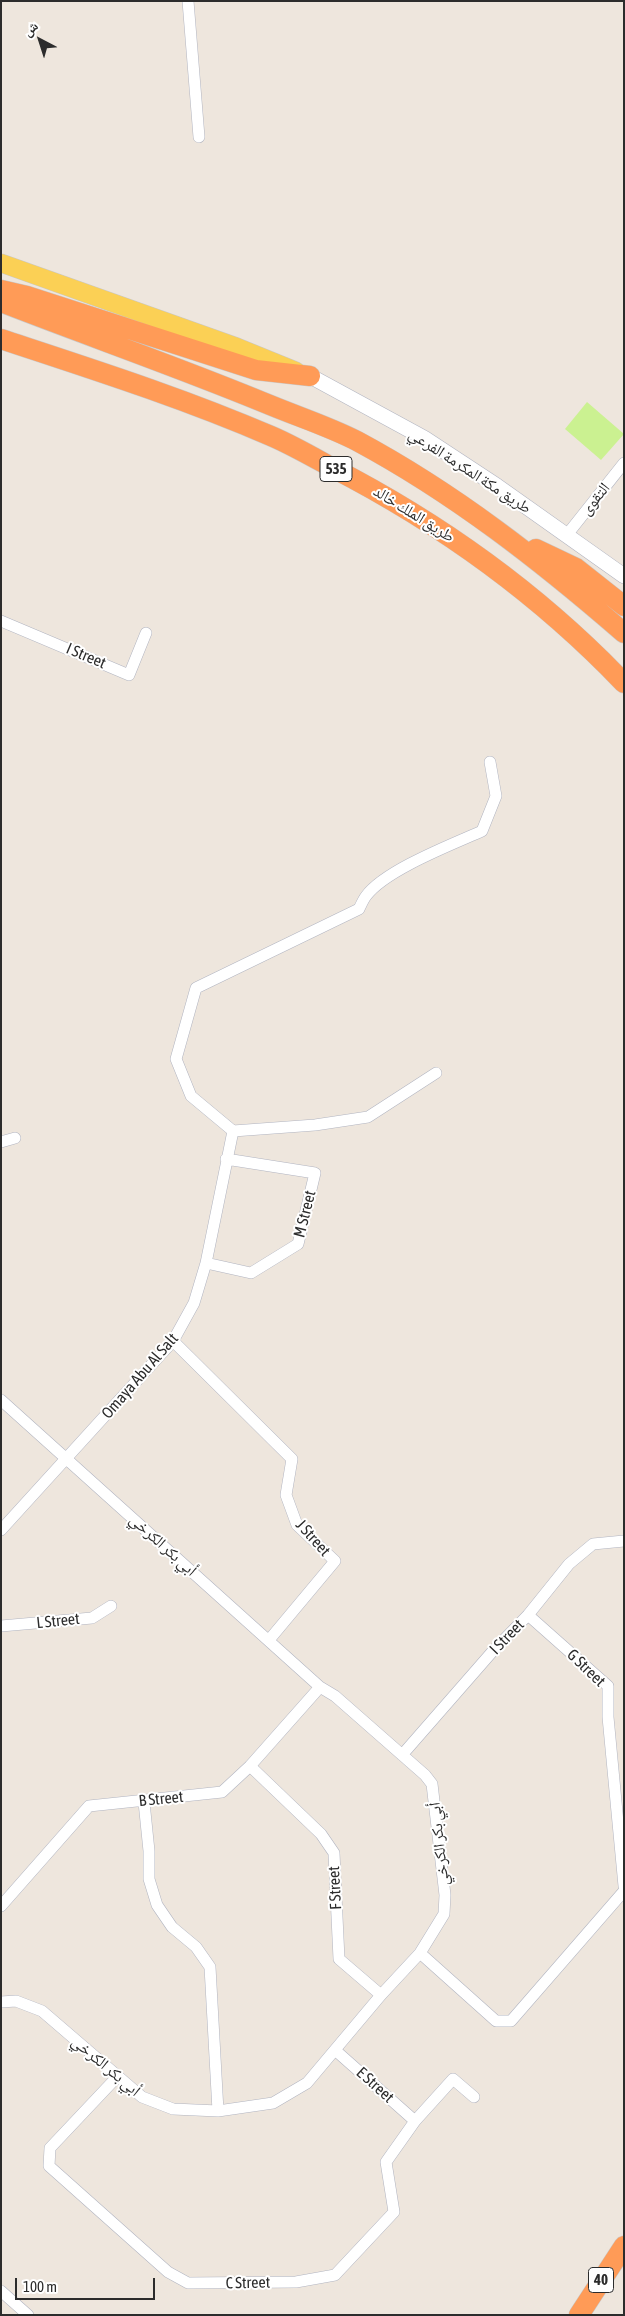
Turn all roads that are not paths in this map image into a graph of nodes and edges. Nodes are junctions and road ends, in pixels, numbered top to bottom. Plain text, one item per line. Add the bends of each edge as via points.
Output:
1 (188, 1) edge
2 (199, 137) dead end
3 (1, 263) edge
4 (1, 290) edge
5 (1, 302) edge
6 (1, 339) edge
7 (310, 376) junction
8 (624, 463) edge
9 (507, 536) junction
10 (566, 536) junction
11 (624, 576) edge
12 (624, 606) edge
13 (1, 621) edge
14 (146, 633) dead end
15 (624, 633) edge
16 (624, 683) edge
17 (490, 762) dead end
18 (436, 1073) dead end
19 (233, 1131) junction
20 (15, 1138) dead end
21 (1, 1142) edge
22 (226, 1159) junction
23 (206, 1263) junction
24 (173, 1341) junction
25 (1, 1400) edge
26 (67, 1458) junction
27 (1, 1530) edge
28 (624, 1541) edge
29 (111, 1606) dead end
30 (528, 1615) junction
31 (1, 1626) edge
32 (269, 1640) junction
33 (320, 1687) junction
34 (402, 1755) junction
35 (250, 1766) junction
36 (618, 1767) edge
37 (144, 1802) junction
38 (624, 1886) edge
39 (624, 1891) edge
40 (1, 1906) edge
41 (420, 1953) junction
42 (381, 1995) junction
43 (1, 2002) edge
44 (335, 2050) junction
45 (118, 2077) junction
46 (474, 2097) dead end
47 (218, 2111) junction
48 (415, 2121) junction
49 (624, 2246) edge
50 (1, 2291) edge
51 (28, 2315) edge
52 (578, 2315) edge

1 - 2 street
3 - 7 main road
4 - 7 highway via 256,370
5 - 9 highway, طريق الملك خالد / 535 via 213,381 356,440
6 - 16 highway, طريق الملك خالد / 535 via 166,394 273,437 390,497 496,568 591,648
7 - 10 street, طريق مكة المكرمة الفرعي via 424,438
8 - 10 street, التقوى
9 - 12 highway via 576,568
9 - 15 highway, طريق الملك خالد / 535
10 - 11 street, طريق مكة المكرمة الفرعي
13 - 14 street, I Street via 129,674
17 - 19 street via 496,796 482,831 428,854 390,876 367,894 359,910 196,988 176,1059 192,1096
18 - 19 street via 368,1118
19 - 22 street, Omaya Abu Al Salt
20 - 21 street
22 - 23 street, Omaya Abu Al Salt
22 - 23 street, M Street via 315,1173 298,1244 252,1273
23 - 24 street, Omaya Abu Al Salt via 194,1304
24 - 26 street, Omaya Abu Al Salt
24 - 32 street, J Street via 292,1459 286,1495 297,1525 335,1562
25 - 26 street, أبي بكر الكرخي
26 - 27 street, Omaya Abu Al Salt
26 - 32 street, أبي بكر الكرخي
28 - 30 street, I Street via 593,1544 569,1564
29 - 31 street, L Street via 92,1618
30 - 34 street, I Street
30 - 36 street, G Street via 608,1686 608,1717
32 - 33 street, أبي بكر الكرخي
33 - 34 street, أبي بكر الكرخي via 335,1696
33 - 35 street, B Street
34 - 41 street, أبي بكر الكرخي via 432,1784 445,1895 444,1914
35 - 37 street, B Street via 222,1792
35 - 42 street, F Street via 320,1834 334,1853 339,1959
36 - 38 street, G Street
37 - 40 street, B Street via 89,1806
37 - 47 street via 149,1879 157,1905 172,1927 196,1948 210,1967
39 - 41 street via 511,2021 496,2021
41 - 42 street, أبي بكر الكرخي
42 - 44 street, أبي بكر الكرخي
43 - 45 street, أبي بكر الكرخي via 16,2001 42,2011
44 - 47 street, أبي بكر الكرخي via 308,2083 273,2103
44 - 48 street, E Street
45 - 47 street, أبي بكر الكرخي via 142,2097 173,2109
45 - 48 street, C Street via 50,2148 49,2166 168,2272 188,2283 296,2282 336,2275 394,2212 386,2162
46 - 48 street, C Street via 454,2080
49 - 52 highway, 40
50 - 51 street

